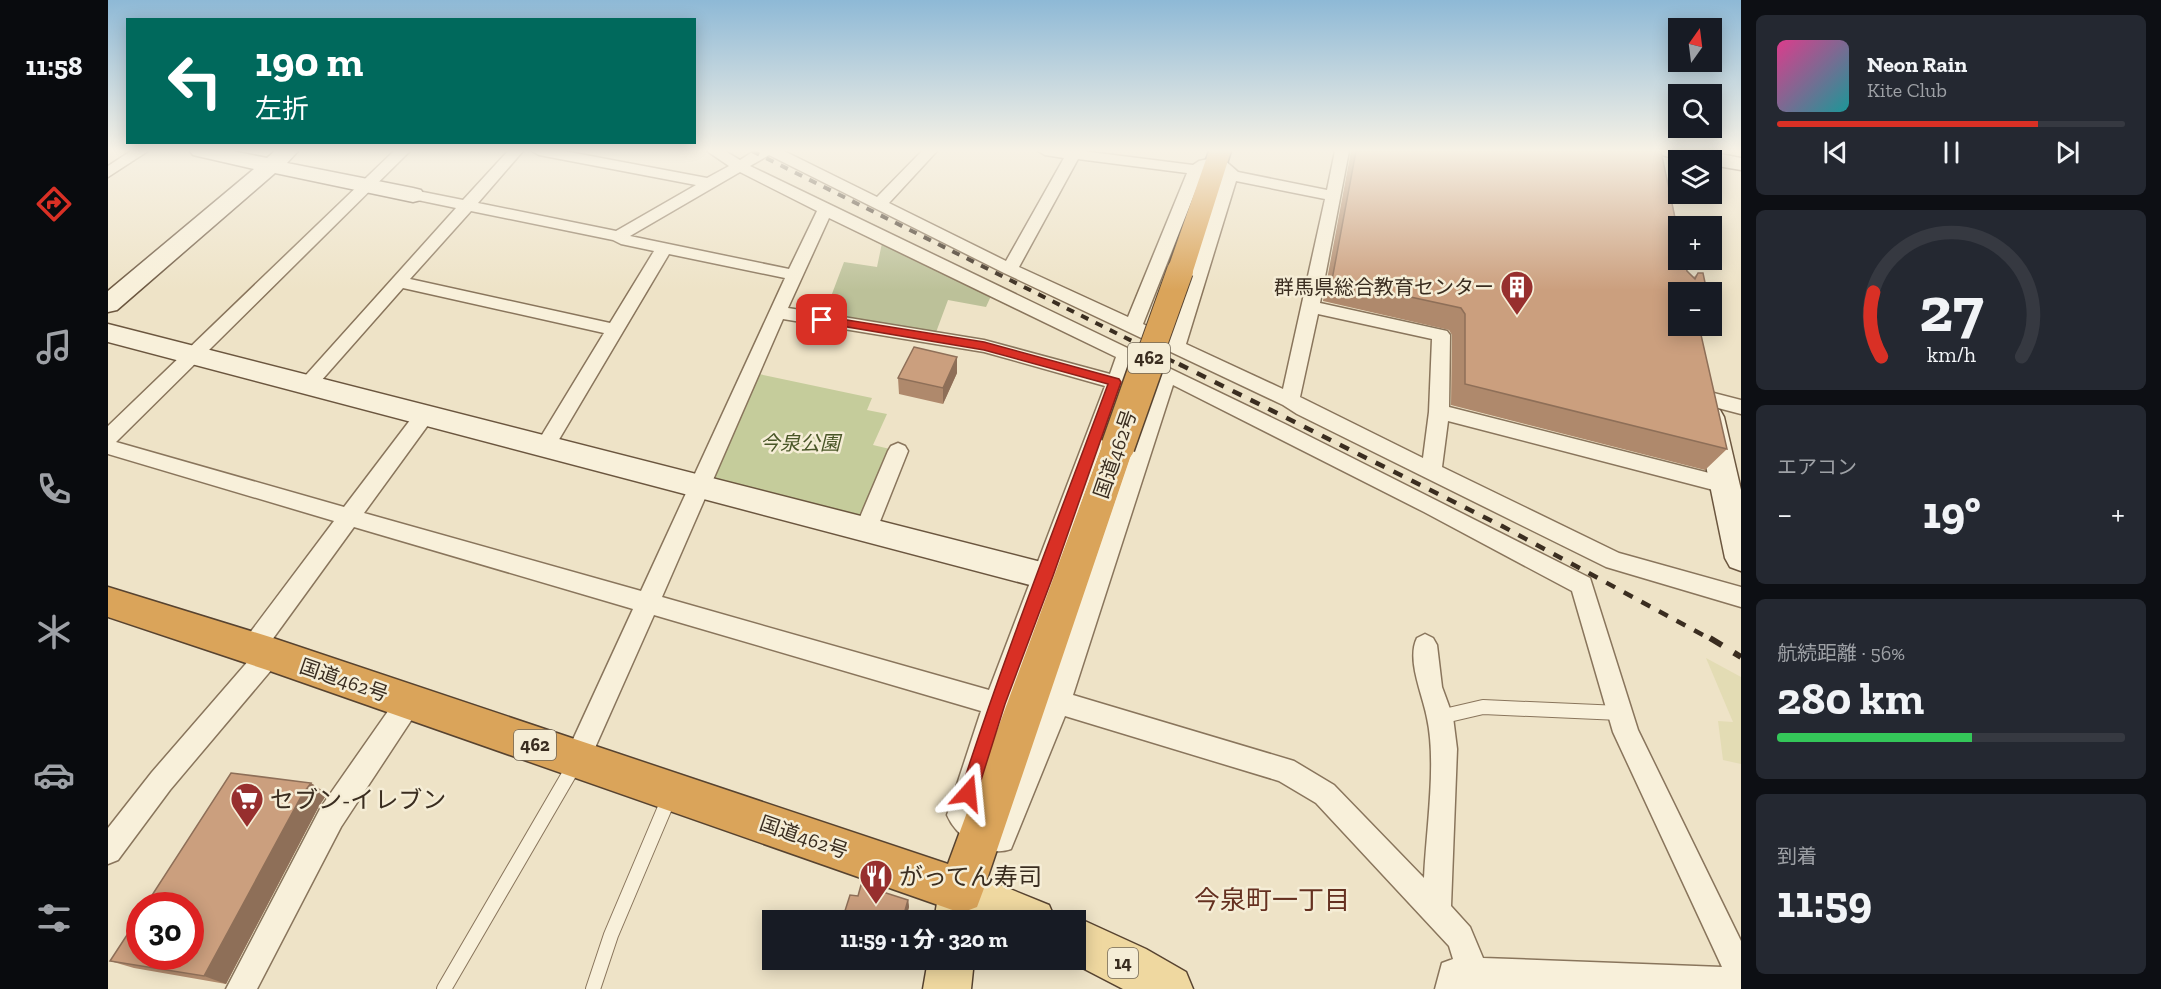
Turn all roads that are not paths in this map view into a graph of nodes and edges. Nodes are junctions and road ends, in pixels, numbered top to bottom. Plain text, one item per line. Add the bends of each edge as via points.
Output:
1 (234, 197) edge
2 (356, 197) edge
3 (424, 197) edge
4 (475, 197) edge
5 (685, 197) edge
6 (800, 197) edge
7 (863, 197) edge
8 (886, 197) edge
9 (1050, 197) edge
10 (1200, 197) edge
11 (1205, 197) edge
12 (1209, 197) edge
13 (1332, 197) edge
14 (878, 205) junction
15 (467, 206) junction
16 (825, 210) junction
17 (618, 236) junction
18 (664, 249) junction
19 (1010, 269) junction
20 (794, 274) junction
21 (399, 282) junction
22 (108, 304) edge
23 (1311, 307) junction
24 (776, 312) junction
25 (1134, 325) junction
26 (615, 330) junction
27 (108, 333) edge
28 (1176, 346) junction
29 (1126, 355) junction
30 (192, 356) junction
31 (1700, 367) edge
32 (1167, 375) junction
33 (1115, 382) junction
34 (306, 385) junction
35 (1706, 398) junction
36 (1290, 399) junction
37 (1741, 406) edge
38 (1439, 412) junction
39 (424, 416) junction
40 (108, 438) edge
41 (108, 447) edge
42 (544, 448) junction
43 (898, 451) dead end
44 (1431, 471) junction
45 (1725, 485) junction
46 (700, 488) junction
47 (350, 517) junction
48 (866, 529) junction
49 (1741, 558) edge
50 (1614, 561) junction
51 (1045, 576) junction
52 (1582, 585) junction
53 (1741, 597) edge
54 (108, 602) edge
55 (649, 603) junction
56 (1425, 645) dead end
57 (260, 652) junction
58 (408, 702) junction
59 (1058, 702) junction
60 (996, 704) junction
61 (1620, 714) junction
62 (1440, 717) junction
63 (577, 759) junction
64 (672, 793) junction
65 (982, 834) junction
66 (108, 850) edge
67 (959, 906) edge
68 (979, 910) edge
69 (1436, 912) junction
70 (1086, 945) edge
71 (949, 970) edge
72 (1741, 974) edge
73 (1461, 981) edge
74 (1741, 983) edge
75 (241, 989) edge
76 (444, 989) edge
77 (593, 989) edge
78 (946, 989) edge
79 (1169, 989) edge

1 - 22 street
2 - 30 street
3 - 15 street
4 - 15 street
5 - 17 street
6 - 16 street
7 - 14 street
8 - 14 street
9 - 19 street
10 - 25 street
11 - 65 highway, 国道462号 / 462, bridge
12 - 28 street
13 - 23 street
14 - 19 street
15 - 17 street
15 - 21 street
16 - 20 street
16 - 29 street
17 - 18 street via 627,242
18 - 20 street
18 - 26 street
19 - 25 street
20 - 24 street
21 - 26 street
21 - 34 street
23 - 36 street
23 - 38 street via 1441,335
24 - 33 street via 984,346
24 - 46 street
25 - 28 street
26 - 42 street
27 - 30 street
28 - 36 street
29 - 32 street
29 - 33 street
30 - 34 street
30 - 40 street
31 - 35 street
32 - 52 street via 1468,523
32 - 59 street
33 - 51 street
34 - 39 street
35 - 37 street
35 - 45 street
36 - 44 street
38 - 44 street
38 - 45 street
39 - 42 street
39 - 47 street
41 - 47 street
42 - 46 street
43 - 48 street
44 - 50 street
45 - 49 street
46 - 48 street
46 - 55 street
47 - 55 street
47 - 57 street
48 - 51 street
50 - 52 street via 1591,573
50 - 53 street
51 - 60 street
52 - 61 street
54 - 57 highway, 国道462号 / 462
55 - 60 street
55 - 63 street
56 - 62 street via 1430,687
57 - 58 highway, 国道462号 / 462
57 - 66 street
58 - 63 highway, 国道462号 / 462
58 - 75 street via 331,817
59 - 65 street via 1001,840
59 - 69 street via 1285,770 1325,794
60 - 65 street via 961,815
61 - 62 lane via 1483,707
61 - 72 street
62 - 69 street via 1444,749
63 - 64 highway, 国道462号 / 462
63 - 76 lane
64 - 67 highway, 国道462号 / 462
64 - 77 lane via 611,935
65 - 67 highway, 国道462号 / 462
67 - 68 main road
69 - 73 street via 1460,938
70 - 79 main road, 14
71 - 78 main road
73 - 74 street

